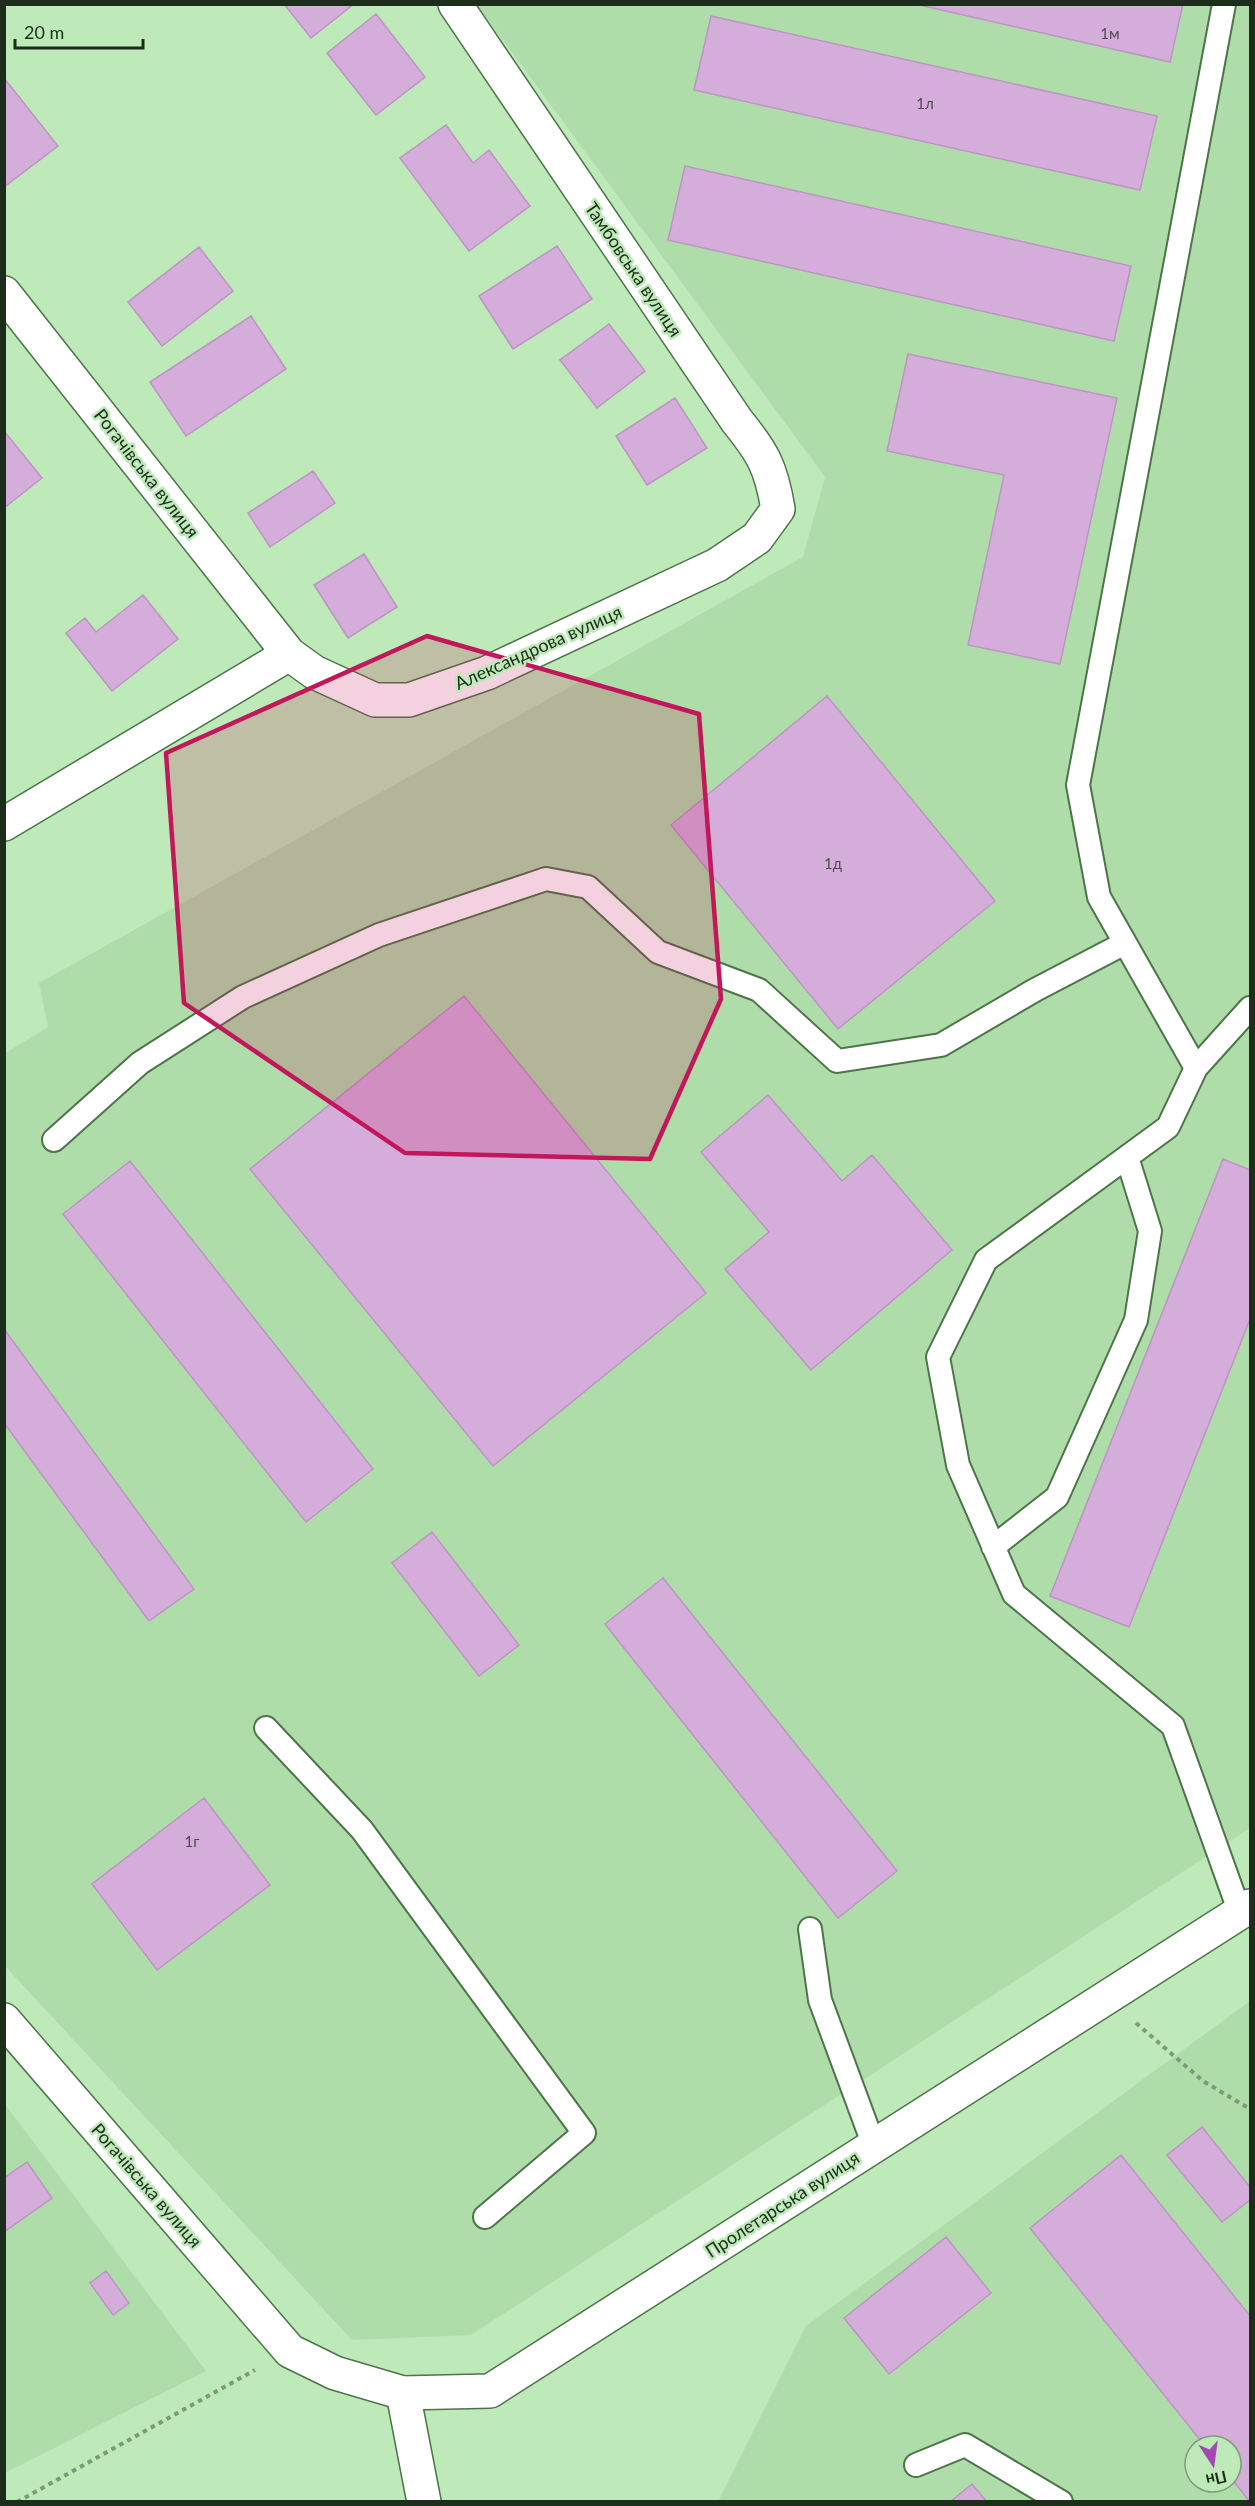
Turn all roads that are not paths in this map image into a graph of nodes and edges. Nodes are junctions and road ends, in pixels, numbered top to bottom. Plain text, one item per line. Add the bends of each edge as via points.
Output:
1 (455, 4) edge
2 (1224, 4) edge
3 (4, 293) edge
4 (757, 538) joint
5 (289, 654) junction
6 (4, 824) edge
7 (1125, 943) junction
8 (1251, 1008) edge
9 (1196, 1068) junction
10 (54, 1140) dead end
11 (1127, 1157) junction
12 (993, 1547) junction
13 (266, 1728) dead end
14 (1245, 1909) edge
15 (810, 1929) dead end
16 (4, 2020) edge
17 (874, 2146) junction
18 (485, 2217) dead end
19 (290, 2351) joint
20 (403, 2393) junction
21 (916, 2465) dead end
22 (424, 2502) edge
23 (1061, 2502) edge

1 - 4 street, Тамбовська вулиця via 759,448 773,476 778,509
2 - 7 lane via 1078,785 1099,897
3 - 5 street, Рогачівська вулиця
4 - 5 street, Александрова вулиця via 717,565 487,673 409,700 375,700 314,672
5 - 6 street
7 - 9 lane
7 - 10 lane via 941,1046 837,1061 759,990 658,952 588,887 546,879 379,935 243,997 140,1063
8 - 9 lane
9 - 11 lane via 1168,1127
11 - 12 lane via 1150,1231 1136,1320 1057,1497
11 - 12 lane via 986,1260 938,1357 958,1466
12 - 14 lane via 1014,1594 1173,1726
13 - 18 lane via 362,1830 584,2133
14 - 17 street, Пролетарська вулиця
15 - 17 lane via 820,2000
16 - 19 street, Рогачівська вулиця
17 - 20 street, Пролетарська вулиця via 490,2391
19 - 20 street, Пролетарська вулиця via 335,2373
20 - 22 street
21 - 23 lane via 965,2445

